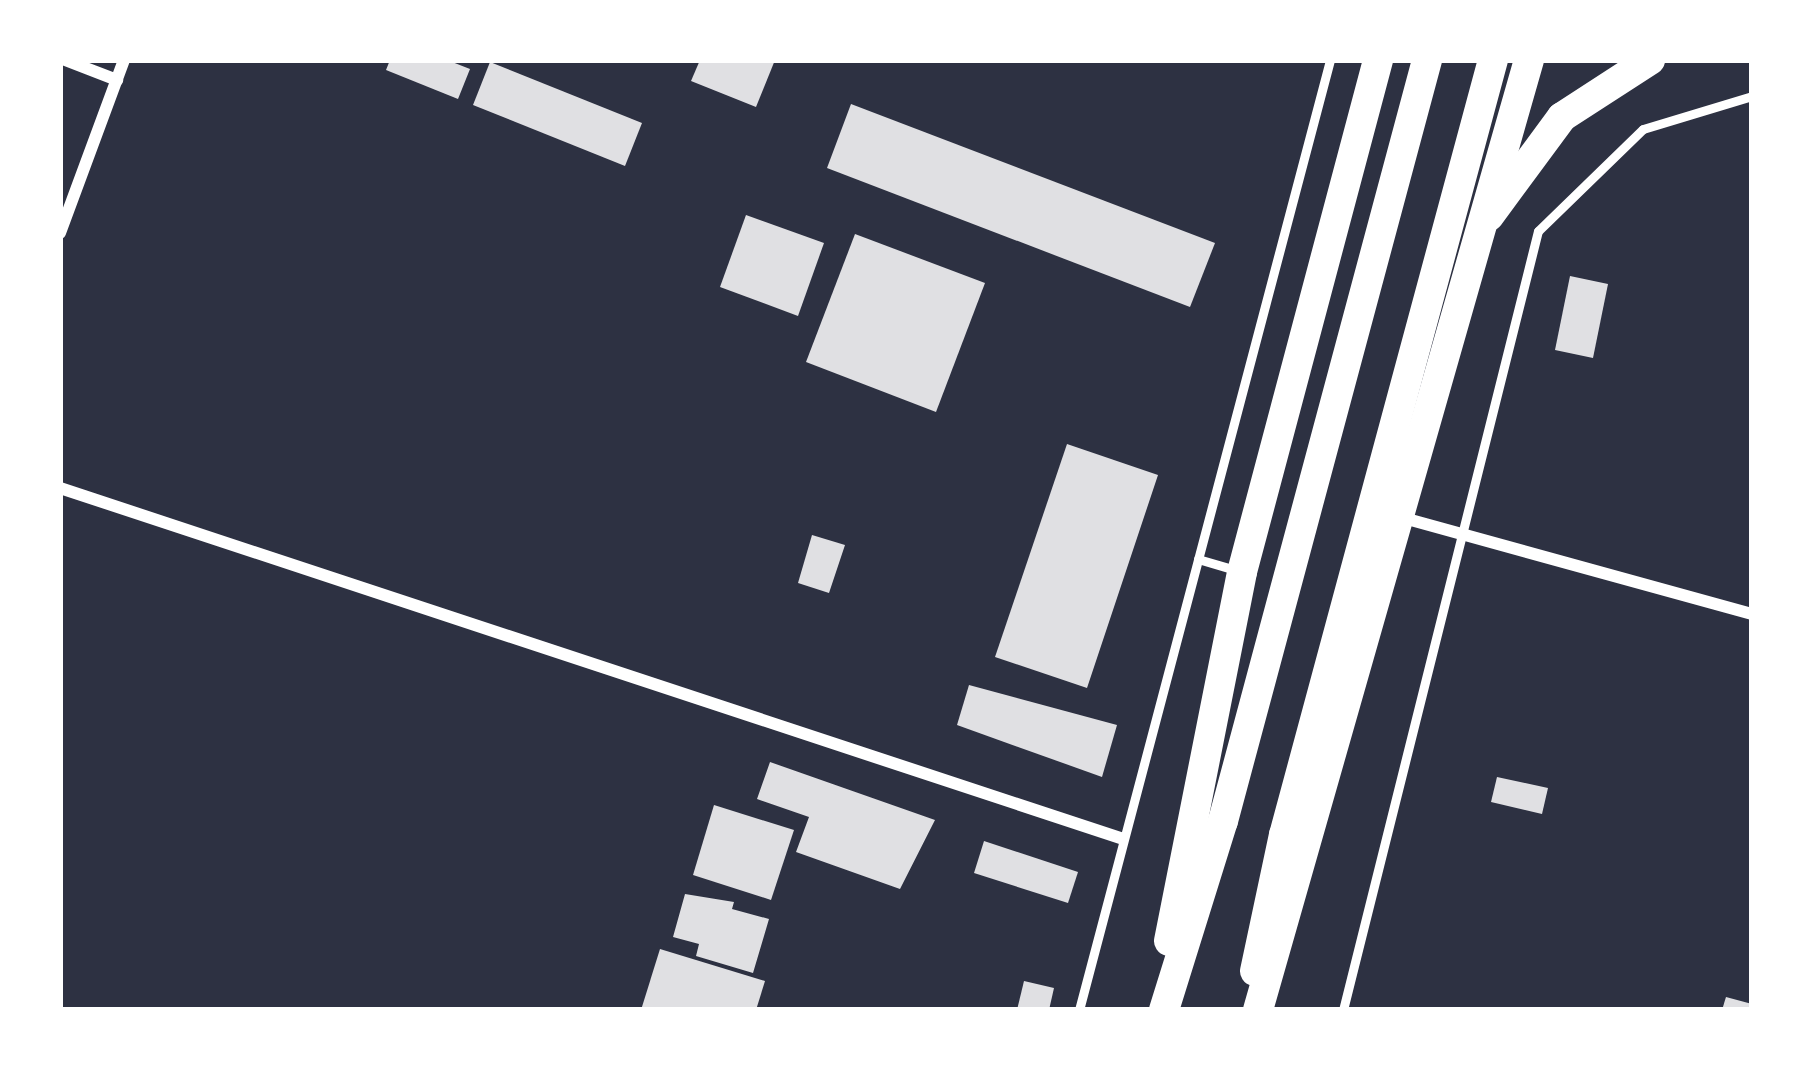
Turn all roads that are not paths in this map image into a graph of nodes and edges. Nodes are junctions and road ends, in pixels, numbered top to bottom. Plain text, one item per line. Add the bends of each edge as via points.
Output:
1 (65, 60) edge
2 (124, 60) edge
3 (1330, 60) edge
4 (1378, 60) edge
5 (1427, 60) edge
6 (1493, 60) edge
7 (1529, 60) edge
8 (1650, 60) edge
9 (117, 80) junction
10 (1752, 96) edge
11 (60, 233) edge
12 (1474, 235) junction
13 (60, 488) edge
14 (1397, 515) junction
15 (1458, 534) junction
16 (1198, 559) junction
17 (1242, 572) junction
18 (1752, 614) edge
19 (1123, 839) junction
20 (1079, 1010) edge
21 (1161, 1010) edge
22 (1246, 1010) edge
23 (1258, 1010) edge
24 (1343, 1010) edge

1 - 9 street
2 - 9 street
3 - 16 lane
4 - 17 main road
5 - 21 main road via 1223,821
6 - 22 main road via 1284,835
7 - 12 main road
8 - 12 main road via 1562,117
9 - 11 street
10 - 15 lane via 1643,129 1538,231
12 - 14 main road
13 - 19 street
14 - 15 street
14 - 23 main road
15 - 18 street
15 - 24 lane
16 - 17 lane
16 - 19 lane
17 - 21 main road
19 - 20 lane

